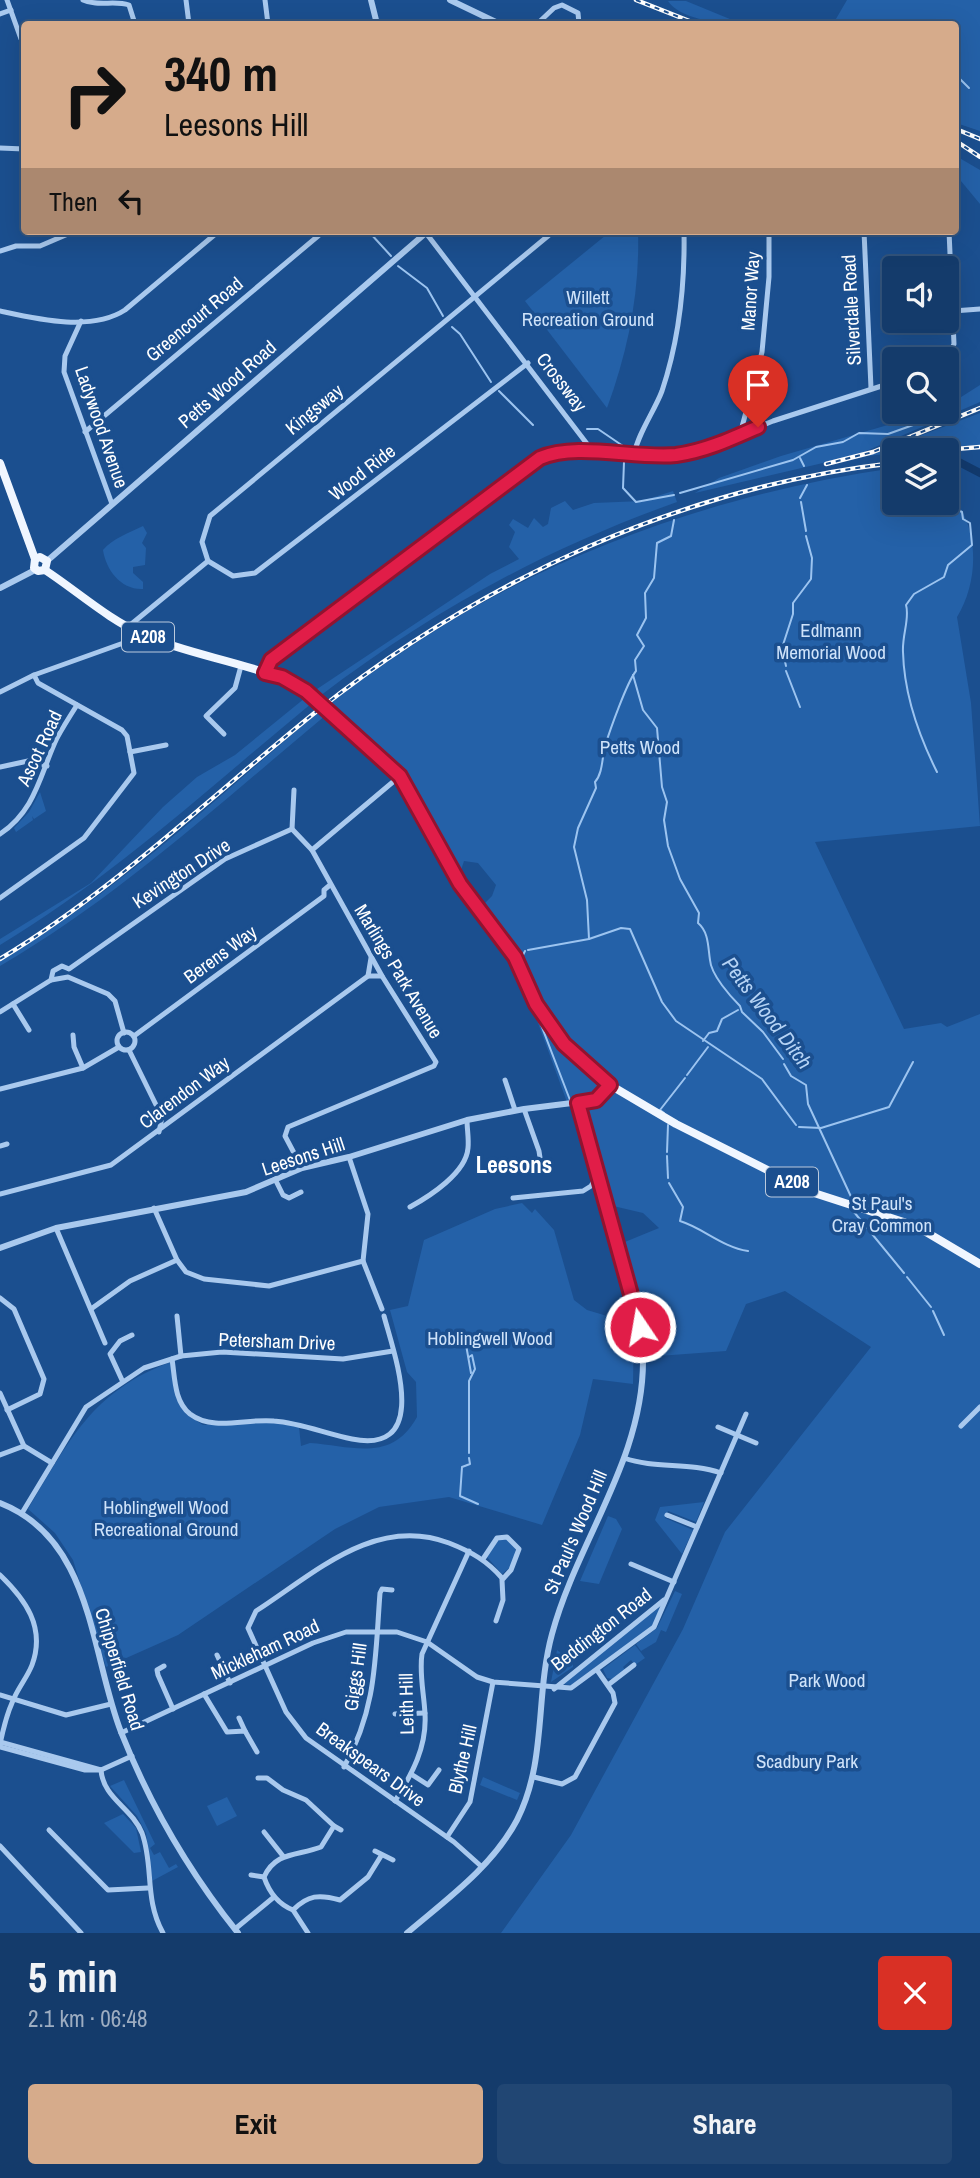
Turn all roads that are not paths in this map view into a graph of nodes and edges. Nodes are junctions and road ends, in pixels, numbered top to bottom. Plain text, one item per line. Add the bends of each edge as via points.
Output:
1 (7, 0) edge
2 (83, 0) edge
3 (186, 0) edge
4 (265, 0) edge
5 (371, 0) edge
6 (450, 0) edge
7 (11, 10) junction
8 (0, 14) edge
9 (134, 21) edge
10 (189, 21) edge
11 (268, 21) edge
12 (376, 21) edge
13 (494, 21) edge
14 (540, 21) edge
15 (579, 21) edge
16 (21, 39) dead end
17 (0, 148) edge
18 (21, 149) edge
19 (66, 235) edge
20 (214, 235) edge
21 (319, 235) edge
22 (424, 235) edge
23 (429, 235) edge
24 (549, 235) edge
25 (684, 235) edge
26 (769, 235) edge
27 (864, 235) edge
28 (949, 235) edge
29 (0, 251) edge
30 (950, 256) edge
31 (477, 298) junction
32 (980, 309) edge
33 (0, 311) edge
34 (959, 311) edge
35 (81, 321) junction
36 (528, 363) junction
37 (882, 385) edge
38 (871, 388) junction
39 (85, 432) junction
40 (744, 433) junction
41 (594, 453) junction
42 (634, 455) junction
43 (0, 463) edge
44 (112, 504) junction
45 (36, 559) junction
46 (208, 561) junction
47 (46, 565) junction
48 (35, 570) junction
49 (0, 588) edge
50 (129, 626) junction
51 (139, 632) junction
52 (241, 666) junction
53 (265, 673) junction
54 (34, 674) junction
55 (0, 692) edge
56 (77, 705) junction
57 (224, 734) dead end
58 (166, 745) dead end
59 (130, 752) junction
60 (47, 766) junction
61 (0, 767) edge
62 (400, 776) junction
63 (294, 790) dead end
64 (292, 830) junction
65 (0, 834) edge
66 (312, 850) junction
67 (330, 885) junction
68 (324, 896) junction
69 (0, 898) edge
70 (338, 898) junction
71 (371, 958) junction
72 (69, 969) junction
73 (368, 975) junction
74 (382, 976) junction
75 (68, 977) junction
76 (51, 979) junction
77 (13, 1004) junction
78 (0, 1012) edge
79 (29, 1031) dead end
80 (124, 1032) junction
81 (73, 1035) dead end
82 (134, 1036) junction
83 (119, 1047) junction
84 (129, 1050) junction
85 (83, 1068) junction
86 (505, 1080) dead end
87 (610, 1085) junction
88 (0, 1089) edge
89 (578, 1103) junction
90 (524, 1109) junction
91 (516, 1110) junction
92 (162, 1116) junction
93 (177, 1118) junction
94 (467, 1120) junction
95 (159, 1132) junction
96 (7, 1144) dead end
97 (0, 1146) edge
98 (349, 1157) junction
99 (302, 1168) junction
100 (542, 1171) dead end
101 (597, 1176) junction
102 (275, 1179) junction
103 (301, 1192) dead end
104 (0, 1194) edge
105 (513, 1198) dead end
106 (410, 1207) dead end
107 (153, 1208) junction
108 (56, 1228) junction
109 (0, 1248) edge
110 (177, 1260) junction
111 (363, 1261) junction
112 (980, 1264) edge
113 (0, 1298) edge
114 (91, 1309) junction
115 (177, 1315) dead end
116 (132, 1335) dead end
117 (105, 1343) dead end
118 (393, 1351) junction
119 (181, 1356) junction
120 (172, 1359) junction
121 (122, 1380) junction
122 (0, 1393) edge
123 (980, 1407) edge
124 (8, 1410) junction
125 (746, 1413) dead end
126 (961, 1426) dead end
127 (718, 1427) dead end
128 (737, 1435) junction
129 (756, 1443) dead end
130 (24, 1446) junction
131 (0, 1455) edge
132 (624, 1458) junction
133 (51, 1463) junction
134 (721, 1473) junction
135 (0, 1503) edge
136 (22, 1513) junction
137 (667, 1515) dead end
138 (697, 1527) junction
139 (469, 1551) junction
140 (484, 1559) junction
141 (631, 1564) dead end
142 (0, 1574) edge
143 (502, 1578) junction
144 (674, 1582) junction
145 (392, 1590) dead end
146 (668, 1595) junction
147 (496, 1621) dead end
148 (377, 1629) junction
149 (427, 1642) junction
150 (217, 1659) dead end
151 (634, 1665) dead end
152 (164, 1666) dead end
153 (264, 1666) junction
154 (597, 1670) junction
155 (493, 1682) junction
156 (230, 1683) junction
157 (608, 1685) junction
158 (543, 1686) junction
159 (554, 1689) junction
160 (0, 1695) edge
161 (204, 1695) junction
162 (13, 1700) junction
163 (111, 1704) junction
164 (173, 1709) junction
165 (425, 1713) junction
166 (395, 1714) dead end
167 (239, 1718) dead end
168 (246, 1731) junction
169 (121, 1733) junction
170 (0, 1744) edge
171 (257, 1752) dead end
172 (132, 1756) junction
173 (344, 1766) junction
174 (101, 1770) junction
175 (439, 1770) dead end
176 (271, 1771) dead end
177 (411, 1774) junction
178 (534, 1777) junction
179 (258, 1778) dead end
180 (267, 1778) junction
181 (395, 1801) junction
182 (334, 1826) junction
183 (49, 1830) dead end
184 (341, 1830) dead end
185 (264, 1832) dead end
186 (447, 1837) junction
187 (0, 1846) edge
188 (375, 1851) dead end
189 (283, 1856) junction
190 (381, 1856) junction
191 (393, 1860) dead end
192 (482, 1867) junction
193 (251, 1875) dead end
194 (264, 1877) junction
195 (148, 1888) junction
196 (274, 1897) junction
197 (293, 1910) junction
198 (237, 1931) edge
199 (81, 1933) edge
200 (163, 1933) edge
201 (308, 1933) edge
202 (407, 1933) edge

1 - 7 street
2 - 9 street via 90,4 122,2 129,5
3 - 10 street
4 - 11 street
5 - 12 street
6 - 13 street
7 - 8 street
7 - 16 street
14 - 15 street via 562,5 578,13
17 - 18 street
19 - 29 street via 40,246
20 - 35 street via 125,310 111,318
21 - 39 street, Greencourt Road
22 - 44 street, Petts Wood Road
23 - 31 street, Crossway
24 - 31 street, Kingsway
25 - 42 street via 681,299 670,361
26 - 40 street, Manor Way via 762,352
27 - 38 street, Silverdale Road
28 - 30 street
31 - 36 street, Crossway
31 - 46 street, Kingsway via 210,516 202,541
32 - 34 street
33 - 35 street
35 - 39 street, Ladywood Avenue via 65,356 64,372
36 - 41 street, Crossway
36 - 46 street, Wood Ride via 255,573 233,576
37 - 38 street
38 - 40 street
39 - 44 street, Ladywood Avenue
40 - 42 street via 676,455
41 - 42 street
41 - 53 street via 560,452 540,458 271,660
43 - 45 main road
44 - 47 street, Petts Wood Road
45 - 47 main road, A208 via 40,557
45 - 48 main road
46 - 50 street
47 - 48 main road
47 - 50 main road, A208
48 - 49 street
50 - 51 main road, A208
51 - 52 main road, A208
51 - 54 street via 130,641
52 - 53 main road, A208
52 - 57 street via 234,688 206,716
53 - 62 main road, A208, bridge via 306,691
54 - 55 street
54 - 56 street via 38,684
56 - 59 street via 122,730
56 - 60 street, Ascot Road
58 - 59 street
59 - 69 street via 134,773 84,838
60 - 61 street via 28,761
60 - 65 street, Ascot Road via 27,809
62 - 66 street
62 - 87 main road, A208 via 460,884 515,957 536,1004 564,1044
63 - 64 street
64 - 66 street
64 - 72 street, Kevington Drive via 225,859
66 - 67 street, Marlings Park Avenue
67 - 68 street, Berens Way
67 - 70 street, Marlings Park Avenue
68 - 70 street via 329,901
68 - 82 street, Berens Way
70 - 71 street, Marlings Park Avenue
71 - 73 street
71 - 74 street, Marlings Park Avenue
72 - 75 street
72 - 76 street, Kevington Drive via 62,966 53,971
73 - 74 street
73 - 93 street, Clarendon Way
74 - 99 street, Marlings Park Avenue via 436,1062 288,1127 285,1136
75 - 76 street
75 - 80 street via 108,994 115,1001
76 - 77 street, Kevington Drive
77 - 78 street, Kevington Drive
77 - 79 street
80 - 82 street
80 - 83 street via 118,1038
81 - 85 street
82 - 84 street via 135,1044
83 - 84 street
83 - 85 street
84 - 92 street
85 - 88 street
86 - 91 street
87 - 89 street, Leesons Hill via 596,1100
87 - 112 main road, A208 via 811,1192 916,1226
89 - 90 street, Leesons Hill
89 - 101 street, St Paul's Wood Hill
90 - 91 street, Leesons Hill
90 - 100 street
91 - 94 street, Leesons Hill
92 - 93 street
92 - 95 street
93 - 95 street, Clarendon Way
94 - 98 street, Leesons Hill
94 - 106 street via 468,1151 453,1174
95 - 104 street, Clarendon Way via 111,1165
96 - 97 street
98 - 99 street, Leesons Hill
98 - 111 street via 368,1214
99 - 102 street, Leesons Hill
101 - 105 street via 583,1191
101 - 132 street, St Paul's Wood Hill via 633,1292 641,1336 640,1396
102 - 103 street via 289,1198
102 - 107 street, Leesons Hill via 246,1192
107 - 108 street, Leesons Hill
107 - 110 street
108 - 109 street, Leesons Hill
108 - 114 street
110 - 111 street via 187,1272 204,1279 269,1286
110 - 114 street via 130,1281
111 - 118 street
113 - 124 street via 14,1309 44,1380 40,1395
114 - 117 street
115 - 119 street
116 - 121 street via 110,1354
118 - 119 street, Petersham Drive via 342,1359 247,1352
118 - 120 street via 403,1411 390,1431 373,1440 355,1440 274,1420 207,1423 189,1413 178,1397
119 - 120 street, Petersham Drive
120 - 121 street, Petersham Drive
121 - 133 street, Petersham Drive via 86,1406
122 - 124 street
123 - 126 street
124 - 130 street
125 - 128 street, Beddington Road
127 - 128 street
128 - 129 street
128 - 134 street, Beddington Road
130 - 131 street
130 - 133 street
132 - 134 street
132 - 158 street, St Paul's Wood Hill via 561,1606
133 - 136 street, Petersham Drive
134 - 138 street, Beddington Road
135 - 136 street, Chipperfield Road
136 - 163 street, Chipperfield Road via 43,1528 69,1563
137 - 138 street
138 - 144 street, Beddington Road
139 - 140 street, Breakspears Drive
139 - 149 street, Leith Hill
139 - 153 street, Breakspears Drive via 434,1538 407,1535 356,1546 254,1614 249,1634
140 - 143 street
140 - 143 street via 497,1538 507,1536 516,1544 518,1557
141 - 144 street
142 - 162 street via 23,1597 37,1639 32,1666
143 - 147 street via 503,1600
144 - 146 street, Beddington Road
145 - 148 street, Giggs Hill via 380,1593
146 - 154 street, Beddington Road via 654,1627
146 - 159 street, Beddington Road
148 - 149 street, Mickleham Road
148 - 153 street, Mickleham Road via 334,1635
148 - 173 street, Giggs Hill via 369,1712
149 - 155 street, Mickleham Road via 477,1677
149 - 165 street, Leith Hill via 420,1669
150 - 156 street
151 - 157 street
152 - 164 street via 157,1670 158,1675
153 - 156 street, Mickleham Road
153 - 173 street, Breakspears Drive via 296,1727
154 - 157 street
154 - 159 street, Beddington Road via 571,1688
155 - 158 street, Mickleham Road
155 - 186 street, Blythe Hill via 470,1802
156 - 161 street, Mickleham Road
157 - 178 street via 614,1706 573,1779 562,1784
158 - 159 street, Beddington Road
158 - 178 street, St Paul's Wood Hill
160 - 162 street
161 - 164 street, Mickleham Road
161 - 168 street via 227,1732
162 - 163 street via 69,1715
162 - 170 street
163 - 169 street, Chipperfield Road
164 - 169 street, Mickleham Road
165 - 166 street
165 - 177 street, Leith Hill via 422,1742
167 - 168 street
168 - 171 street
169 - 172 street, Chipperfield Road
170 - 174 street
172 - 174 street
172 - 198 street, Chipperfield Road via 166,1829 207,1895
173 - 181 street, Breakspears Drive
174 - 195 street via 108,1792 141,1832
175 - 177 street via 428,1785
176 - 180 street
177 - 181 street, Leith Hill
178 - 192 street, St Paul's Wood Hill via 512,1828
179 - 180 street
180 - 182 street via 306,1800
181 - 186 street, Breakspears Drive
182 - 184 street
182 - 189 street via 321,1847
183 - 195 street via 107,1890
185 - 189 street
186 - 192 street, Breakspears Drive
187 - 199 street
188 - 190 street
189 - 194 street via 269,1866
190 - 191 street
190 - 197 street via 368,1877 340,1900 321,1894 303,1900
192 - 202 street, St Paul's Wood Hill
193 - 194 street
194 - 196 street
195 - 200 street
196 - 197 street
196 - 198 street
197 - 201 street

